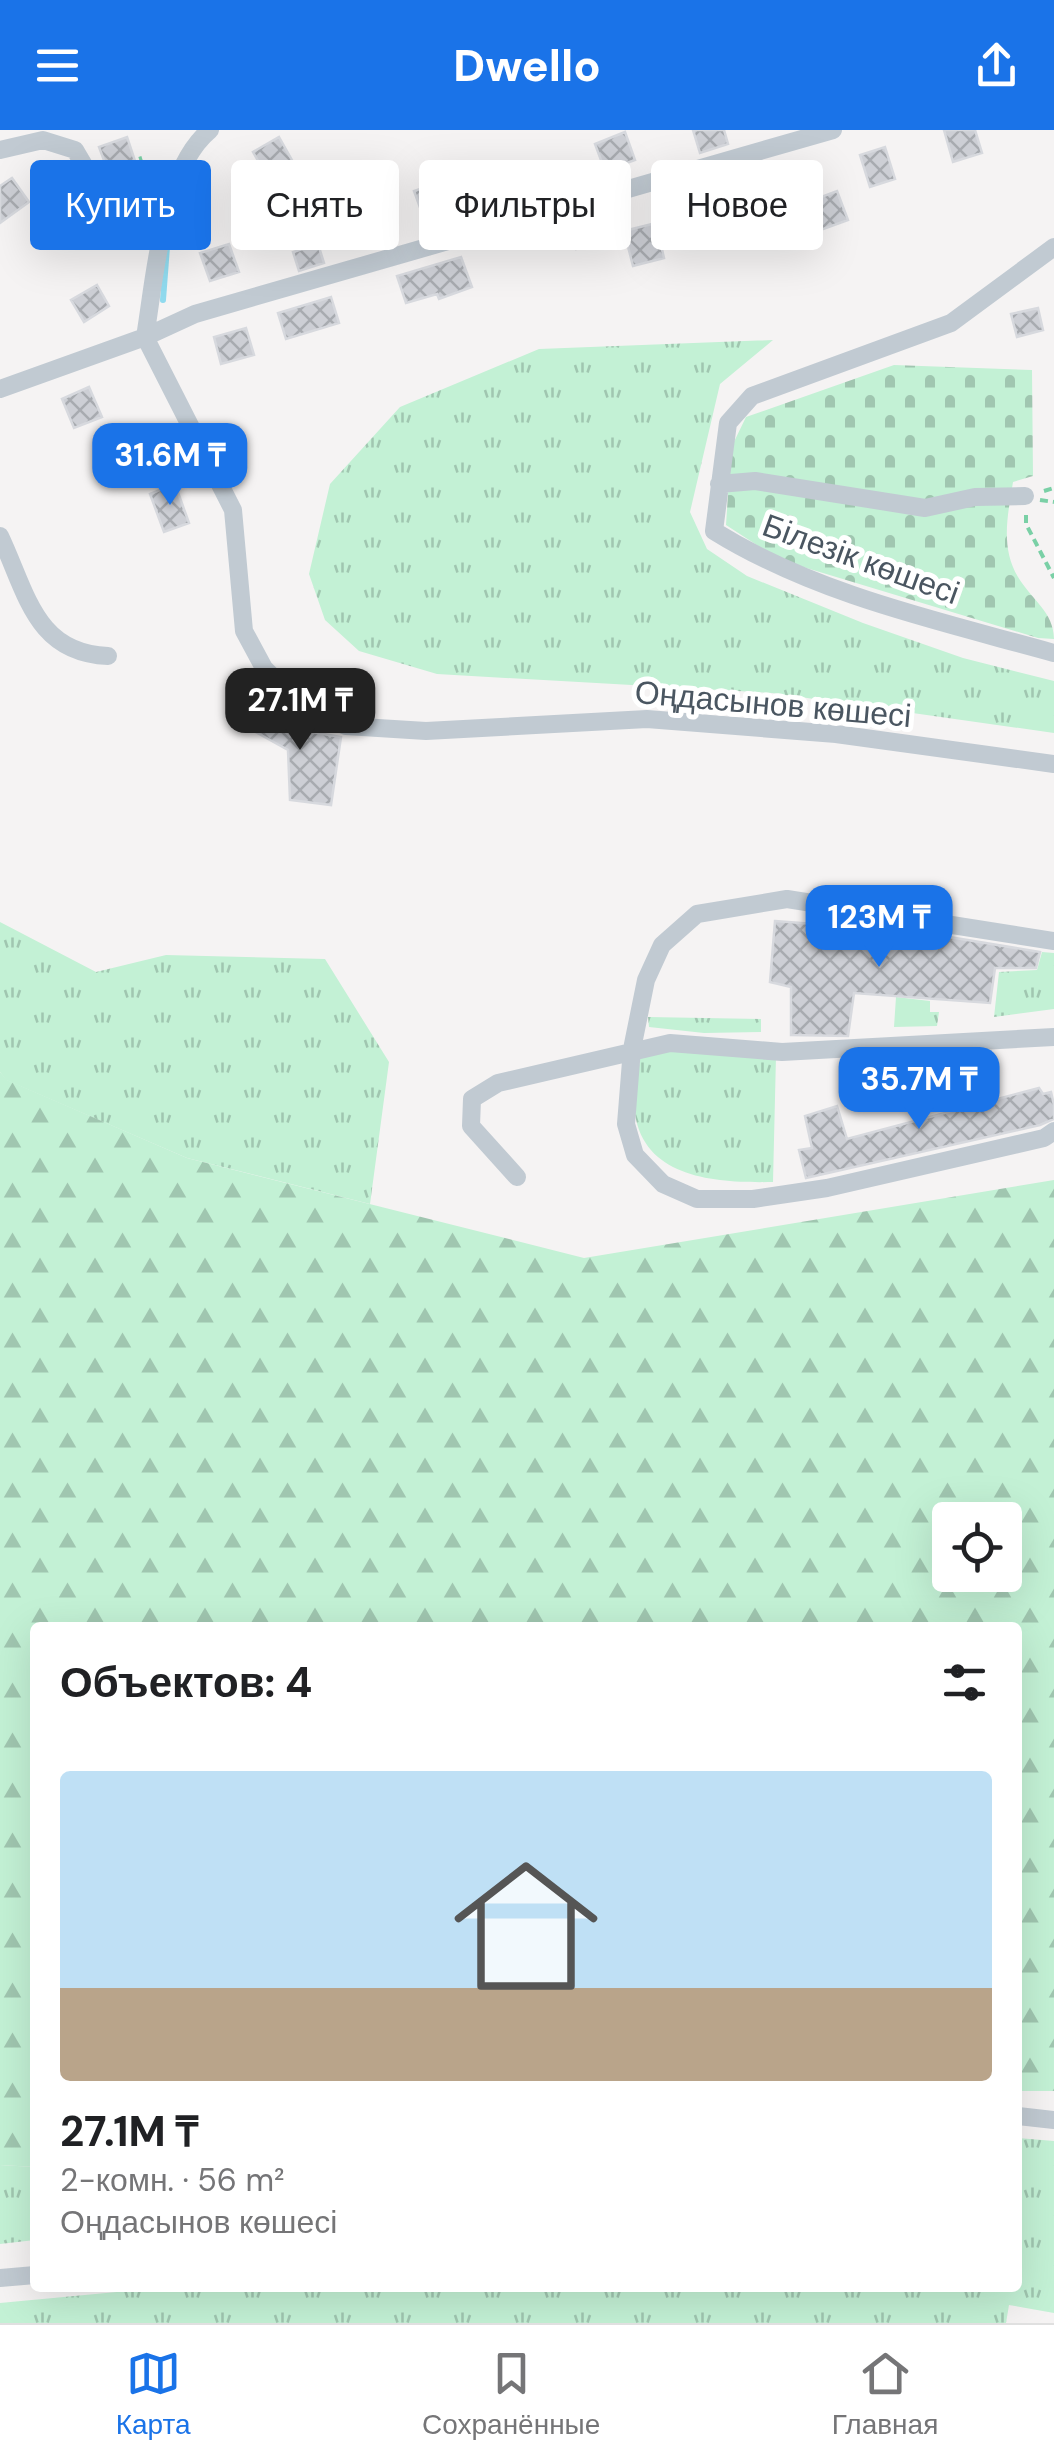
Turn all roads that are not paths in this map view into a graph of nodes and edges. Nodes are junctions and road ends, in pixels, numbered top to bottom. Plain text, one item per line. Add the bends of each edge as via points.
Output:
1 (210, 130) edge
2 (832, 130) edge
3 (0, 150) edge
4 (81, 160) edge
5 (189, 160) edge
6 (1054, 246) edge
7 (160, 250) edge
8 (145, 337) junction
9 (0, 388) edge
10 (720, 484) junction
11 (1025, 496) road end
12 (0, 536) edge
13 (1054, 653) edge
14 (108, 656) dead end
15 (1054, 764) edge
16 (1054, 942) edge
17 (1054, 1038) edge
18 (632, 1049) junction
19 (1054, 1131) edge
20 (517, 1177) dead end
21 (1022, 2116) edge
22 (1054, 2120) edge
23 (30, 2275) edge
24 (0, 2278) edge

1 - 5 street
2 - 8 street via 195,314
3 - 4 street via 43,140 75,150
6 - 10 street, Білезік көшесі via 951,323 752,396 728,422
7 - 8 street
8 - 9 street
8 - 15 street, Оңдасынов көшесі via 232,510 244,631 264,668 302,706 346,726 426,731 647,719 836,734
10 - 11 street via 755,481 924,508
10 - 13 street, Білезік көшесі via 714,531 752,555 884,605
12 - 14 street via 46,634 78,655
16 - 18 street via 787,899 697,914 662,946 646,980
17 - 18 street via 782,1052 670,1044
18 - 19 street via 626,1124 634,1155 663,1184 697,1200 826,1188
18 - 20 street via 498,1083 472,1099 471,1126
21 - 22 street
23 - 24 street

